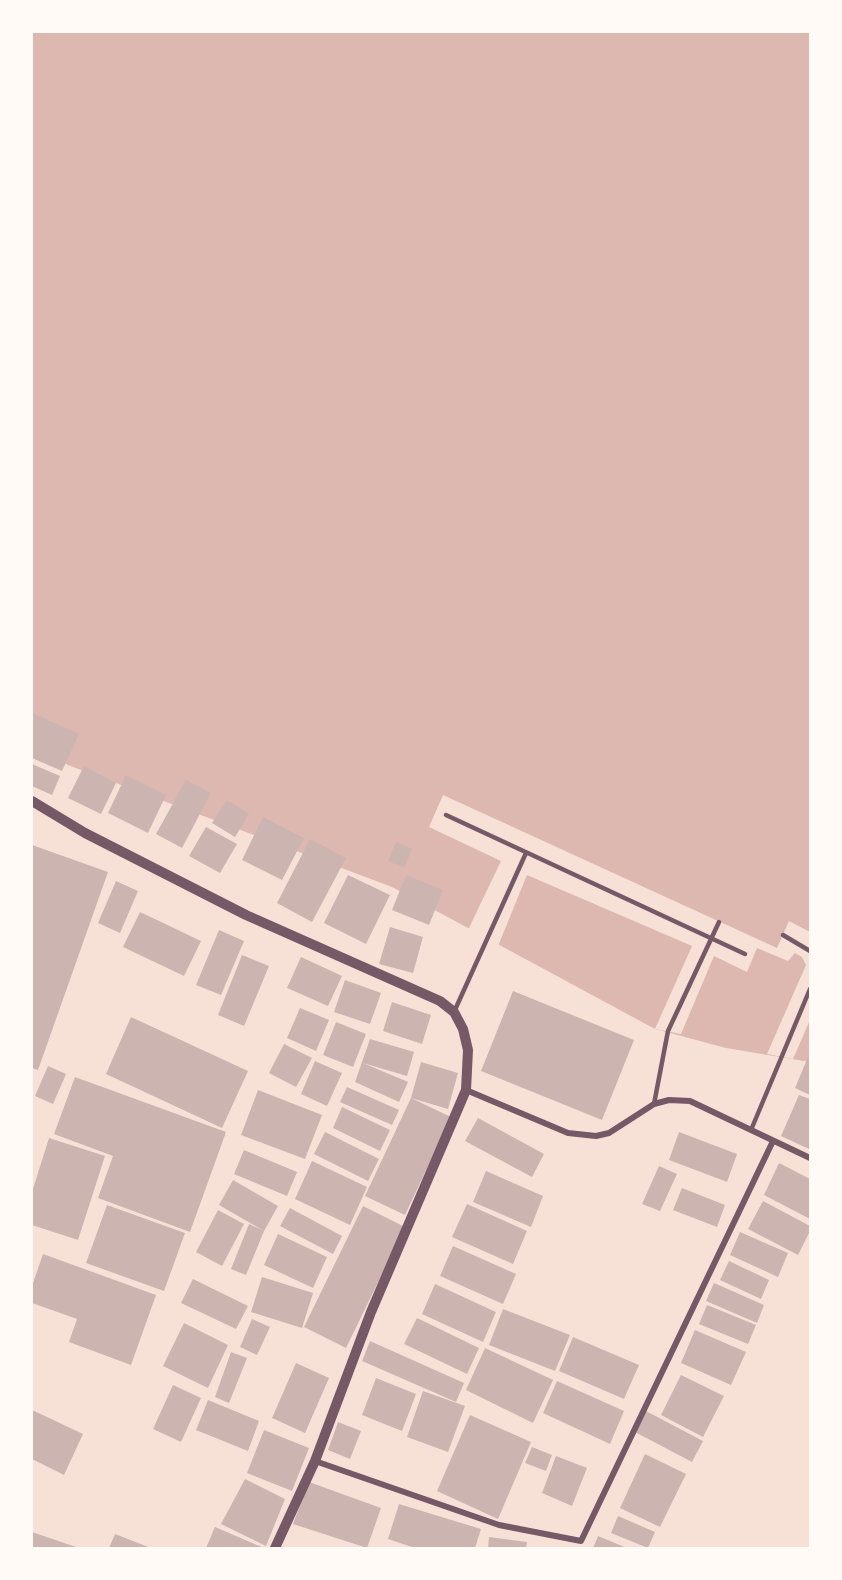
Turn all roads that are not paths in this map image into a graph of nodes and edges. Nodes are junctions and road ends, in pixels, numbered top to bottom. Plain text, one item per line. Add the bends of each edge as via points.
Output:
1 (32, 801) edge
2 (446, 815) dead end
3 (526, 853) junction
4 (719, 922) dead end
5 (783, 935) dead end
6 (711, 938) junction
7 (810, 951) edge
8 (745, 954) dead end
9 (810, 989) edge
10 (454, 1012) junction
11 (466, 1090) junction
12 (654, 1104) junction
13 (750, 1130) junction
14 (773, 1141) junction
15 (810, 1158) edge
16 (315, 1461) junction
17 (276, 1548) edge

1 - 10 street via 85,833 246,915 405,984
2 - 3 lane
3 - 6 lane
3 - 10 lane
4 - 6 lane
5 - 7 lane
6 - 8 lane
6 - 12 lane via 668,1031
9 - 13 lane
10 - 11 street via 464,1029 468,1050
11 - 12 street via 568,1133 596,1136 614,1130
11 - 16 street via 371,1312
12 - 13 street via 690,1101
13 - 14 street
14 - 15 street
14 - 16 street via 581,1541 499,1525
16 - 17 street

